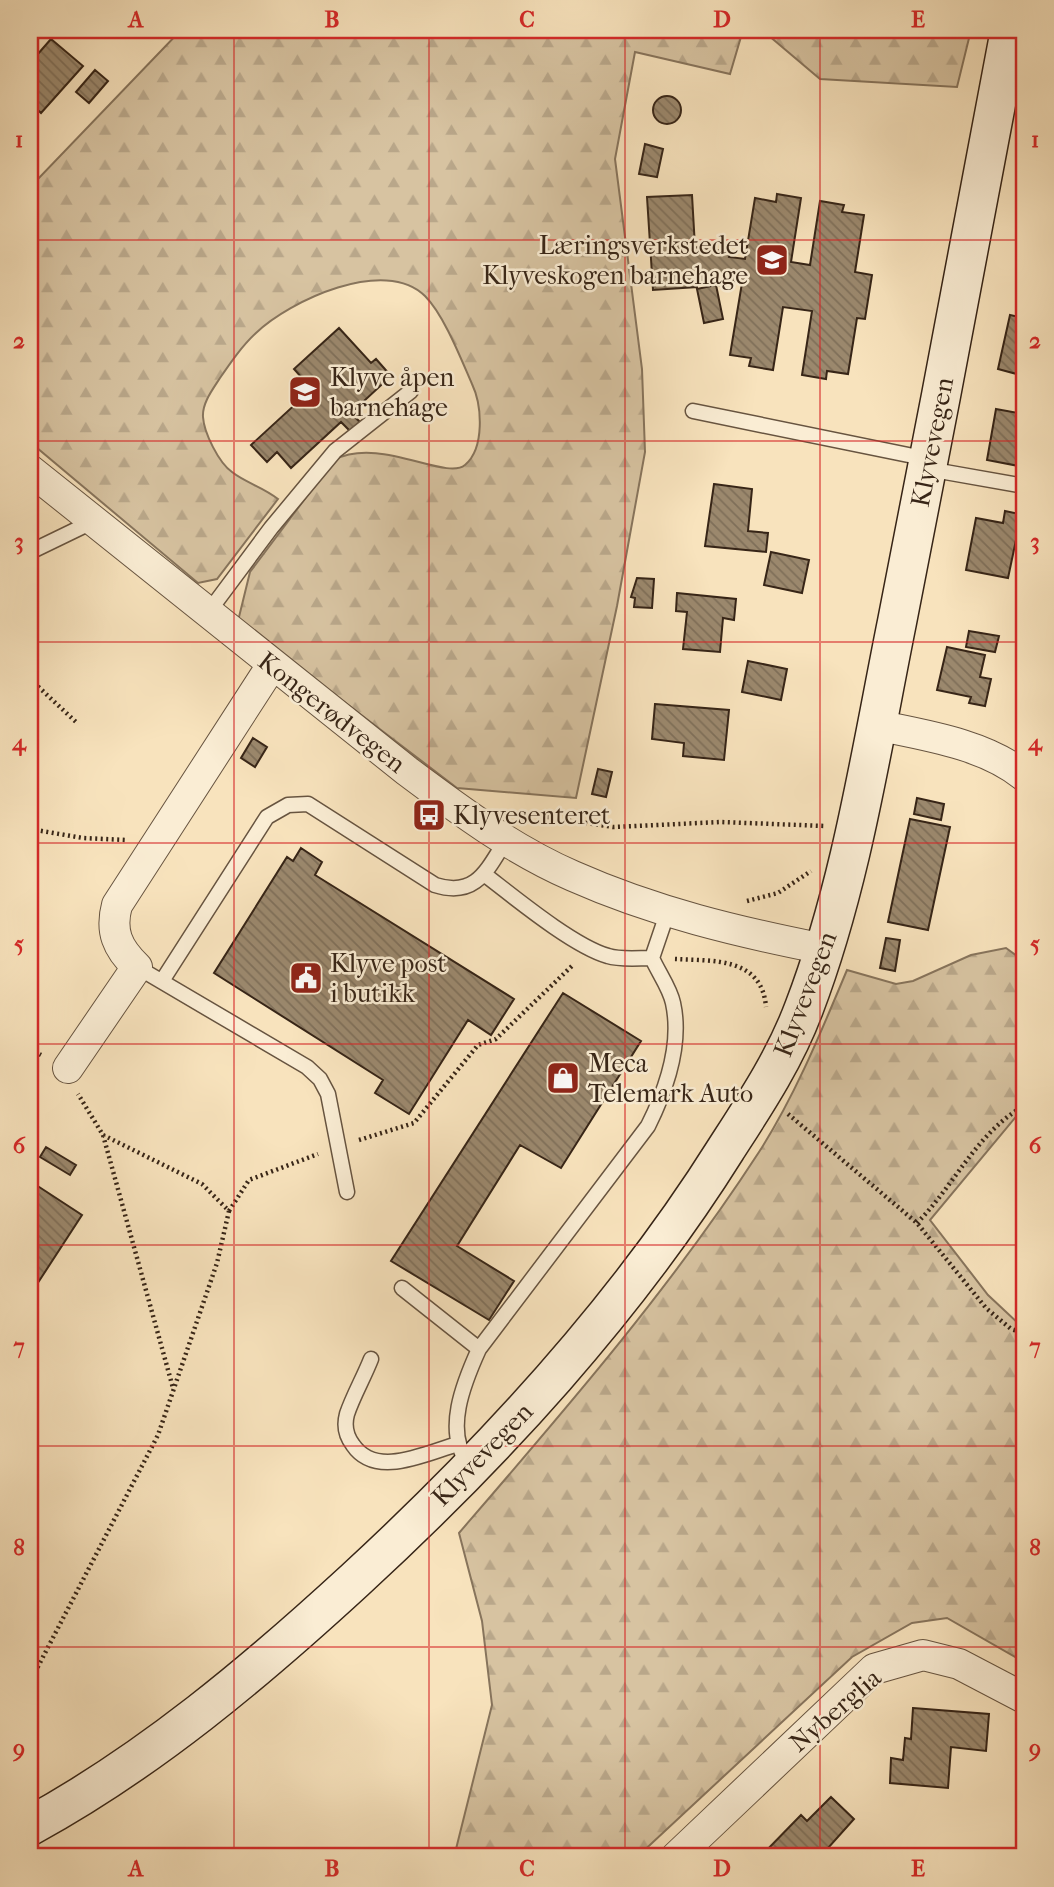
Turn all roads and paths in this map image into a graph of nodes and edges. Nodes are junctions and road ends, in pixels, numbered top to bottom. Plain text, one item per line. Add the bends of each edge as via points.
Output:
1 (1010, 30) edge
2 (411, 391) dead end
3 (693, 411) dead end
4 (928, 464) junction
5 (30, 470) edge
6 (1024, 486) edge
7 (94, 521) junction
8 (30, 552) edge
9 (207, 614) junction
10 (272, 665) junction
11 (30, 679) edge
12 (76, 722) dead end
13 (876, 725) junction
14 (1024, 776) edge
15 (832, 825) dead end
16 (510, 826) junction
17 (30, 829) edge
18 (159, 841) junction
19 (484, 874) junction
20 (668, 911) junction
21 (590, 948) junction
22 (824, 949) junction
23 (652, 958) junction
24 (150, 974) junction
25 (766, 1011) dead end
26 (68, 1068) joint
27 (760, 1096) junction
28 (1024, 1106) edge
29 (103, 1135) junction
30 (338, 1147) junction
31 (347, 1192) dead end
32 (229, 1211) junction
33 (917, 1223) junction
34 (402, 1288) dead end
35 (1024, 1334) edge
36 (479, 1349) junction
37 (372, 1359) dead end
38 (174, 1389) junction
39 (465, 1456) junction
40 (30, 1682) edge
41 (1024, 1698) edge
42 (30, 1826) edge
43 (676, 1857) edge

1 - 4 main road, Klyvevegen
2 - 9 lane via 335,451
3 - 4 lane
4 - 6 lane
4 - 13 main road, Klyvevegen
5 - 7 street, Kongerødvegen
7 - 8 lane
7 - 9 street, Kongerødvegen
9 - 10 street, Kongerødvegen
10 - 16 street, Kongerødvegen via 464,813
10 - 18 street
11 - 12 path
13 - 14 street via 960,745
13 - 22 main road, Klyvevegen via 844,883
15 - 16 path
16 - 19 lane
16 - 20 street, Kongerødvegen via 572,876
17 - 18 path via 83,838
18 - 24 street via 117,905 112,923 127,957
19 - 21 lane
19 - 24 lane via 454,891 435,885 308,804 288,805 267,817
20 - 22 street, Kongerødvegen
20 - 23 lane
21 - 23 lane via 609,957
21 - 30 path via 496,1039 478,1045 414,1123
22 - 27 main road, Klyvevegen via 785,1053
23 - 25 path via 729,961 748,970 760,988
23 - 36 lane via 673,1003 667,1088 648,1126
24 - 26 street
24 - 30 lane via 307,1067 328,1094
26 - 29 path via 82,1105
27 - 33 path via 792,1116
27 - 39 main road, Klyvevegen via 700,1191 634,1282
28 - 33 path via 1000,1122
29 - 32 path via 202,1184
29 - 38 path
30 - 31 lane
30 - 32 path via 248,1180
32 - 38 path via 217,1263
33 - 35 path via 986,1308
34 - 36 lane
36 - 39 lane via 462,1388
37 - 39 lane via 347,1415 346,1431 360,1455 375,1462
38 - 40 path via 158,1435
39 - 42 main road, Klyvevegen via 314,1618 132,1764
41 - 43 street, Nyberglia via 959,1664 923,1655 874,1669

